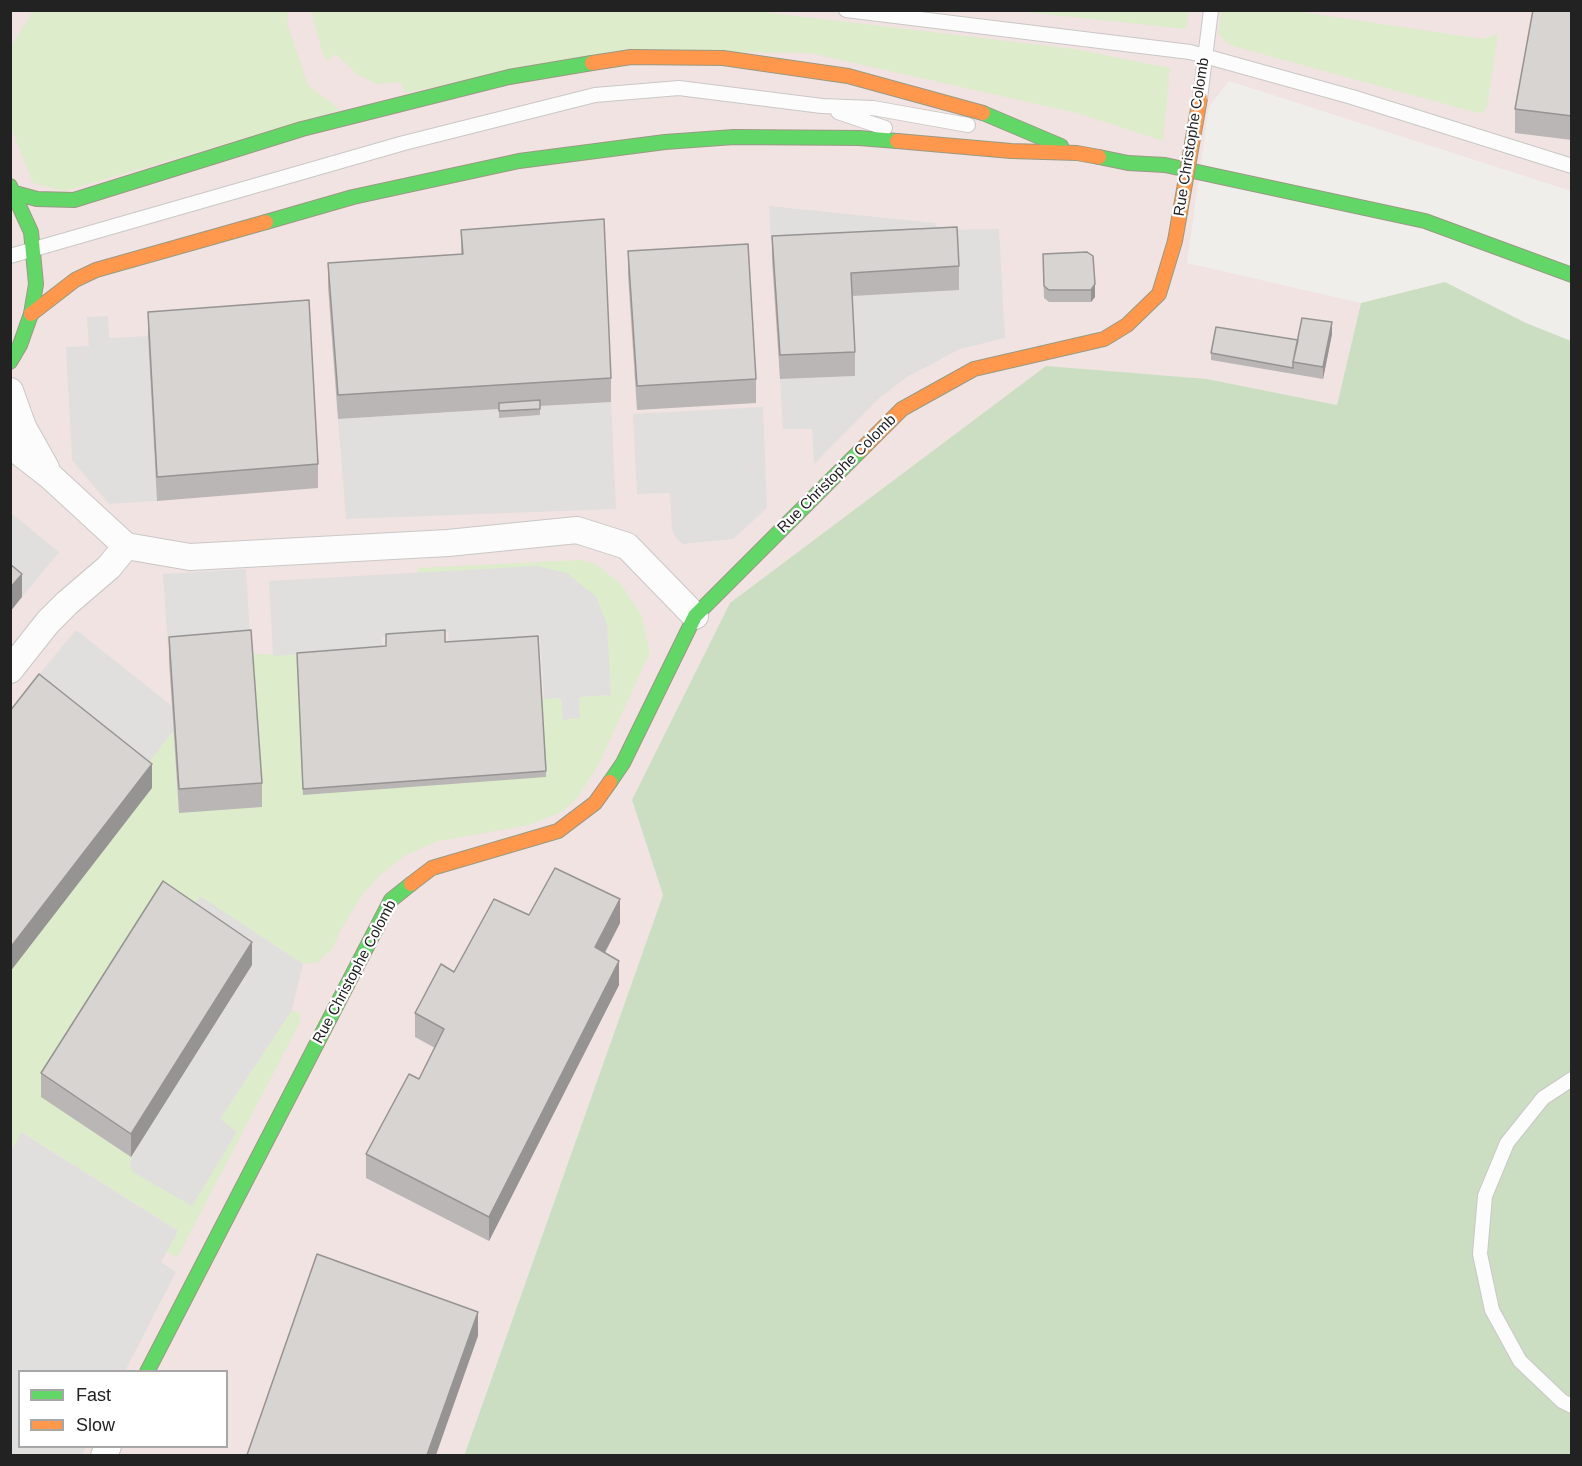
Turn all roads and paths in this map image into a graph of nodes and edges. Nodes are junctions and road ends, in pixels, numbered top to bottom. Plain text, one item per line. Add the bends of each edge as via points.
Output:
1 (846, 10) edge
2 (1211, 10) edge
3 (1205, 56) junction
4 (1200, 98) joint
5 (822, 106) junction
6 (1037, 134) junction
7 (918, 143) junction
8 (1077, 153) junction
9 (1572, 166) edge
10 (13, 190) edge
11 (34, 250) junction
12 (10, 256) edge
13 (1572, 275) edge
14 (32, 314) junction
15 (10, 362) edge
16 (10, 391) edge
17 (10, 445) edge
18 (50, 476) junction
19 (126, 546) junction
20 (695, 615) junction
21 (10, 670) edge
22 (1572, 1078) edge
23 (148, 1370) edge
24 (1567, 1403) edge
25 (1572, 1414) edge

1 - 3 lane
2 - 3 lane, Rue Christophe Colomb
3 - 4 lane, Rue Christophe Colomb
3 - 9 lane
4 - 20 main road, Rue Christophe Colomb, bridge via 1175,241 1159,294 1127,325 1104,339 974,369 902,409
5 - 6 lane via 873,108 996,131
5 - 7 lane
5 - 11 lane via 679,88 595,95 381,149
6 - 8 main road
6 - 10 main road via 978,111 848,76 723,58 631,57 509,77 302,129 74,200 37,199
7 - 8 main road
7 - 14 main road via 859,138 734,137 665,141 519,161 353,197 96,270 75,280
8 - 13 main road via 1128,163 1166,165 1425,221
10 - 11 main road via 24,212
11 - 12 lane
11 - 14 main road via 36,284
14 - 15 main road
16 - 18 street via 23,427
17 - 18 street
18 - 19 street
19 - 20 street via 190,557 448,543 577,530 627,546
19 - 21 street via 109,567 48,622
20 - 23 main road, Rue Christophe Colomb via 623,763 595,803 558,831 432,868 391,900
22 - 24 lane via 1543,1098 1506,1143 1485,1196 1480,1254 1492,1310 1520,1361
24 - 25 lane

